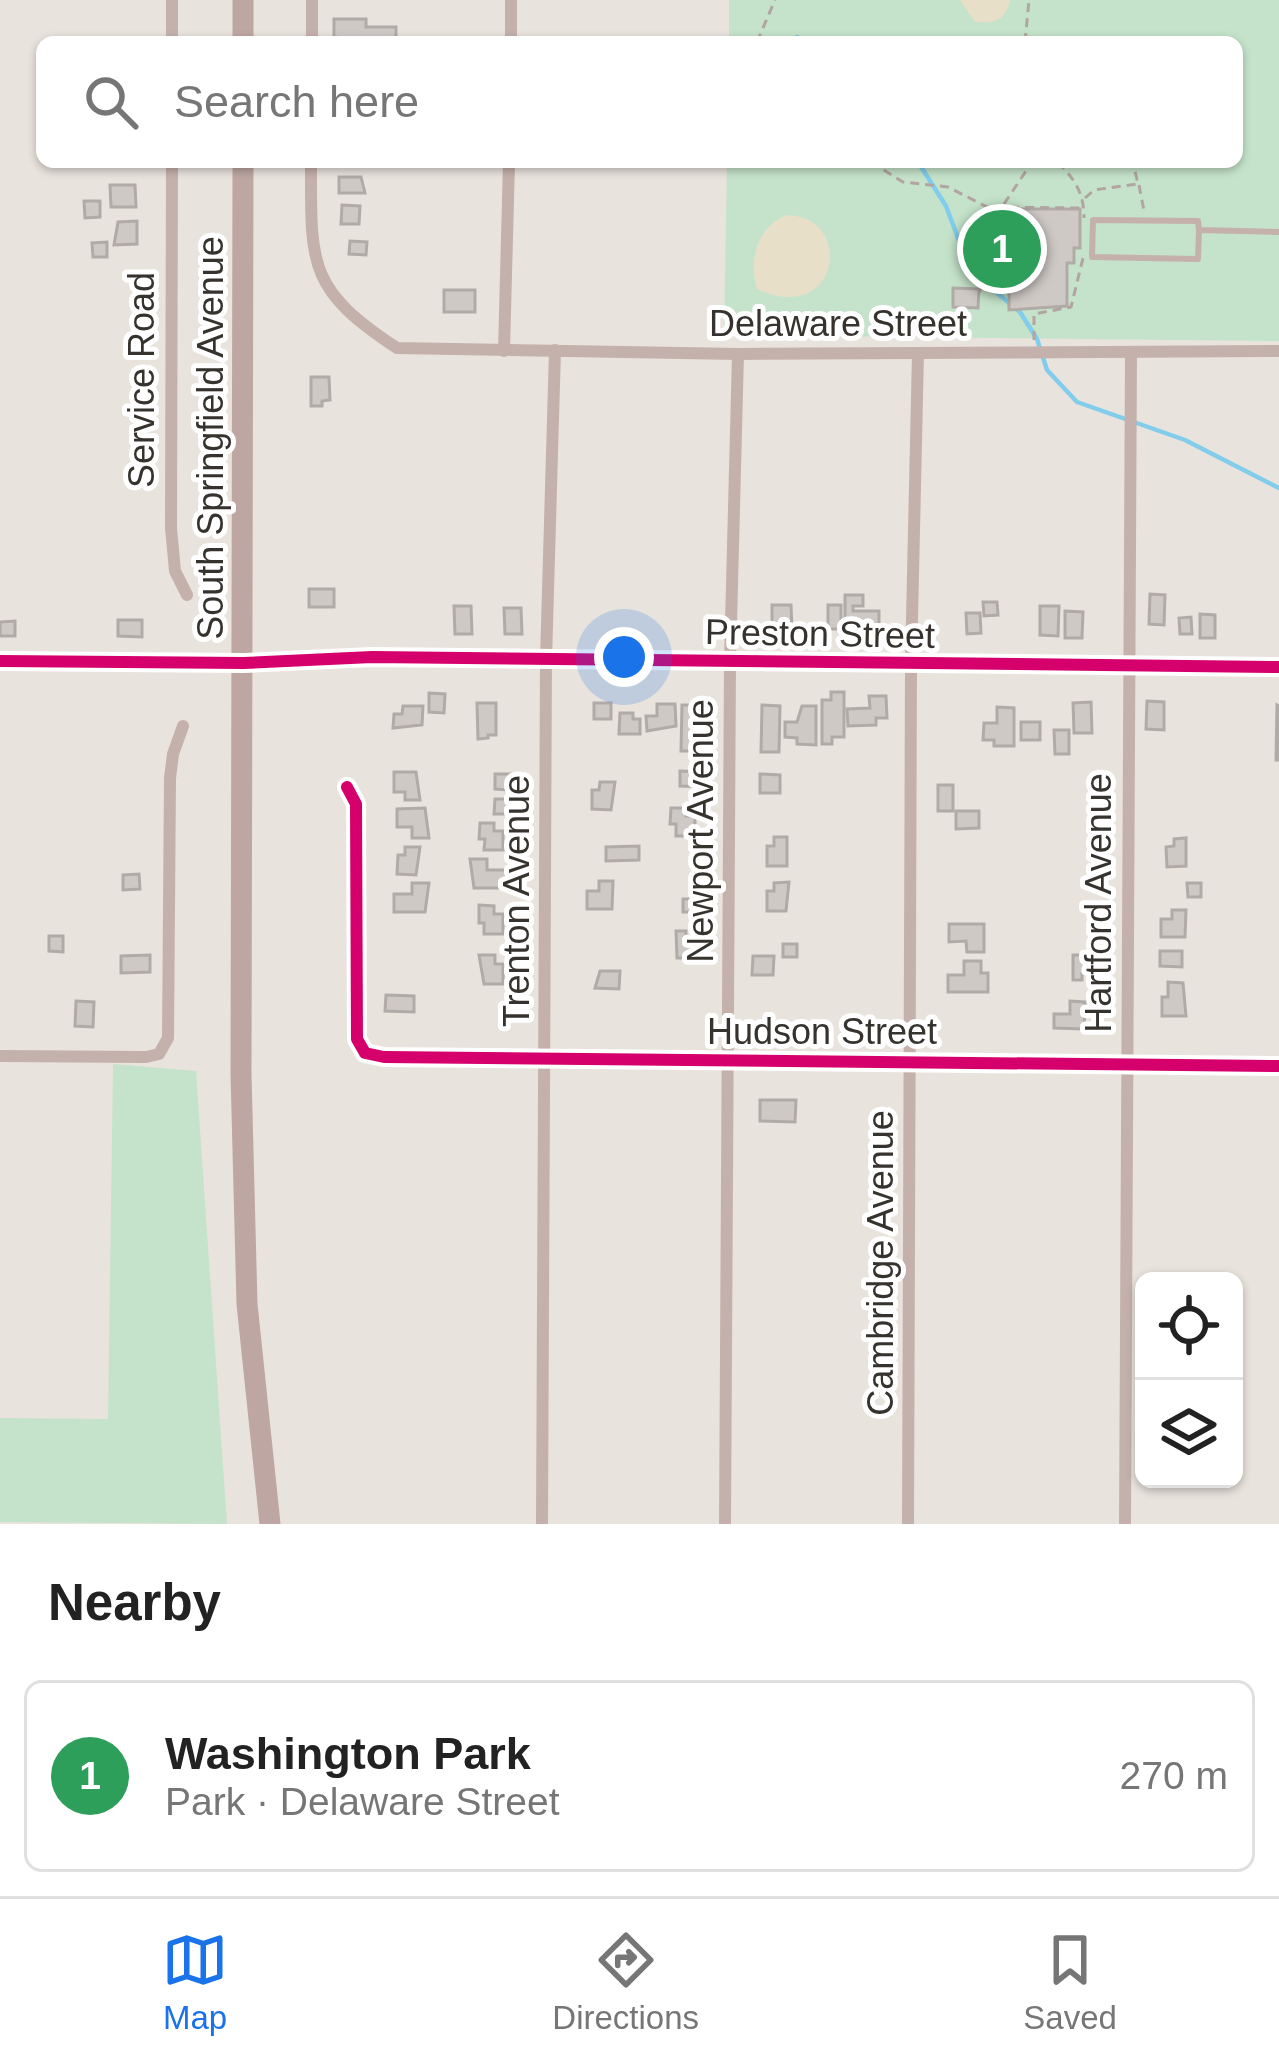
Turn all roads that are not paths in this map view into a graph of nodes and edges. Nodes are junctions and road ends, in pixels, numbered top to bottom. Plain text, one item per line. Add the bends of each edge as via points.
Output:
1 (172, 0) edge
2 (243, 0) edge
3 (312, 0) edge
4 (511, 0) edge
5 (172, 36) edge
6 (243, 36) edge
7 (312, 36) edge
8 (512, 36) edge
9 (172, 168) edge
10 (243, 168) edge
11 (311, 168) edge
12 (509, 168) edge
13 (1199, 230) junction
14 (1279, 232) edge
15 (504, 350) junction
16 (555, 350) junction
17 (1279, 351) edge
18 (918, 353) junction
19 (1131, 353) junction
20 (738, 354) junction
21 (187, 595) dead end
22 (546, 660) junction
23 (0, 661) edge
24 (730, 662) junction
25 (244, 663) junction
26 (911, 664) junction
27 (1129, 666) junction
28 (1279, 667) edge
29 (183, 726) dead end
30 (347, 787) dead end
31 (0, 1055) edge
32 (546, 1059) junction
33 (729, 1061) junction
34 (910, 1062) junction
35 (1128, 1064) junction
36 (1279, 1066) edge
37 (270, 1524) edge
38 (542, 1524) edge
39 (725, 1524) edge
40 (908, 1524) edge
41 (1125, 1524) edge

1 - 5 street
2 - 6 main road
3 - 7 street
4 - 8 street
9 - 21 street, Service Road via 171,527 175,571
10 - 25 main road, South Springfield Avenue
11 - 15 street, Delaware Street via 320,277 353,319 397,348
12 - 15 street
13 - 13 lane via 1198,259 1093,257 1093,220 1198,221
13 - 14 lane
15 - 16 street, Delaware Street
16 - 20 street, Delaware Street
16 - 22 street, Trenton Avenue
17 - 19 street, Delaware Street
18 - 19 street, Delaware Street
18 - 20 street, Delaware Street
18 - 26 street, Cambridge Avenue
19 - 27 street, Hartford Avenue
20 - 24 street, Newport Avenue
22 - 24 street, Preston Street
22 - 25 street, Preston Street
22 - 32 street, Trenton Avenue
23 - 25 street, Preston Street
24 - 26 street, Preston Street
24 - 33 street, Newport Avenue
25 - 37 main road, South Springfield Avenue via 247,1304
26 - 27 street, Preston Street
26 - 34 street, Cambridge Avenue
27 - 28 street, Preston Street
27 - 35 street, Hartford Avenue
29 - 31 street via 170,778 168,1038 159,1054
30 - 32 street, Hudson Street via 356,804 357,1040 365,1053
32 - 33 street, Hudson Street
32 - 38 street, Trenton Avenue
33 - 34 street, Hudson Street
33 - 39 street, Newport Avenue
34 - 35 street, Hudson Street
34 - 40 street, Cambridge Avenue
35 - 36 street, Hudson Street
35 - 41 street, Hartford Avenue

